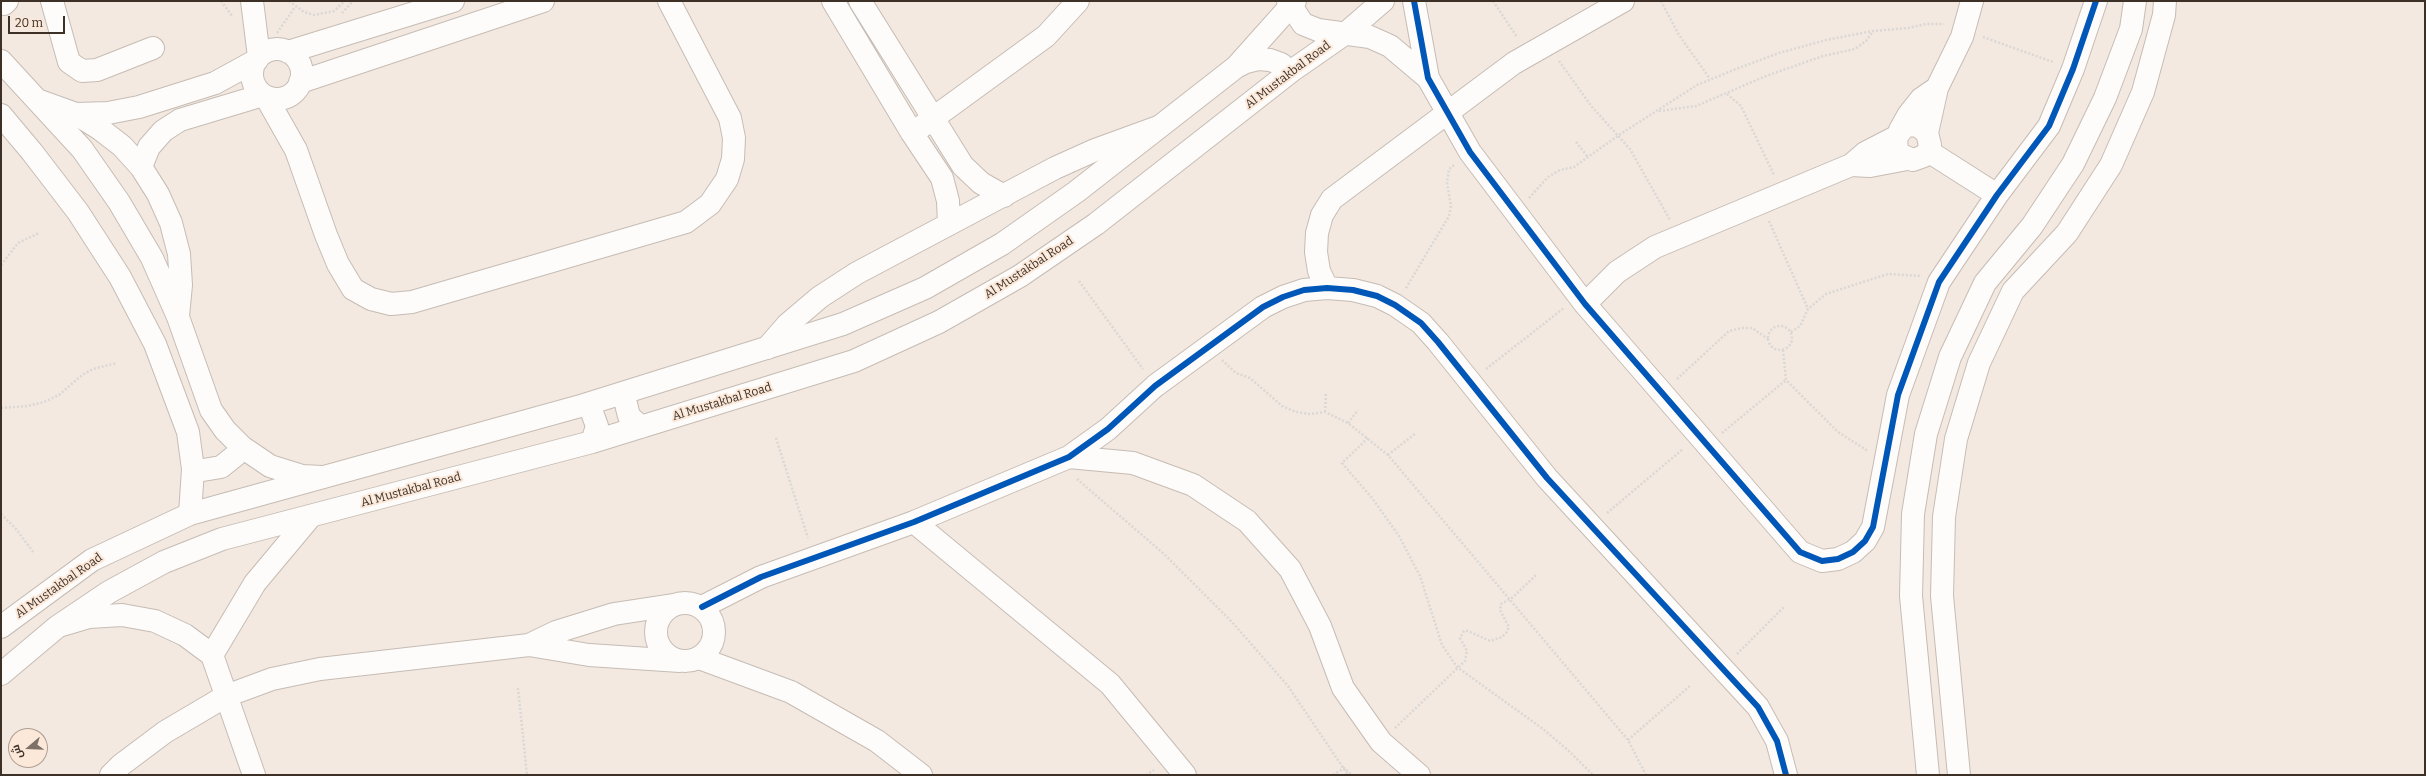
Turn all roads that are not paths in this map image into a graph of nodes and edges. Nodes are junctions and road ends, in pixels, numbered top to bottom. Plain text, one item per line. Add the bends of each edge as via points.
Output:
1 (52, 1) edge
2 (453, 1) edge
3 (543, 1) edge
4 (669, 1) edge
5 (833, 1) edge
6 (860, 1) edge
7 (1078, 1) edge
8 (1383, 1) edge
9 (1414, 1) edge
10 (1622, 1) edge
11 (1972, 1) edge
12 (2096, 1) edge
13 (2135, 1) edge
14 (2165, 1) edge
15 (1291, 3) edge
16 (253, 4) edge
17 (1346, 33) junction
18 (283, 47) junction
19 (153, 48) dead end
20 (258, 58) junction
21 (1, 61) edge
22 (1236, 67) junction
23 (1290, 72) junction
24 (1428, 78) junction
25 (298, 86) junction
26 (1937, 88) junction
27 (265, 96) junction
28 (39, 101) junction
29 (1448, 113) junction
30 (76, 114) junction
31 (1, 115) edge
32 (933, 119) junction
33 (1161, 126) junction
34 (912, 133) junction
35 (1898, 134) junction
36 (1927, 142) junction
37 (296, 150) junction
38 (1907, 158) junction
39 (1851, 165) junction
40 (141, 167) junction
41 (1997, 195) junction
42 (1004, 196) junction
43 (949, 224) junction
44 (1327, 288) junction
45 (1582, 300) junction
46 (178, 317) junction
47 (767, 348) junction
48 (627, 392) junction
49 (584, 405) junction
50 (641, 427) junction
51 (592, 442) junction
52 (242, 447) junction
53 (1063, 459) junction
54 (193, 469) junction
55 (322, 478) junction
56 (190, 514) junction
57 (311, 516) junction
58 (914, 522) junction
59 (673, 605) junction
60 (702, 608) junction
61 (1, 627) edge
62 (57, 627) junction
63 (529, 645) junction
64 (212, 655) junction
65 (690, 659) junction
66 (1, 674) edge
67 (226, 696) junction
68 (111, 775) edge
69 (254, 775) edge
70 (921, 775) edge
71 (1185, 775) edge
72 (1419, 775) edge
73 (1786, 775) edge
74 (1928, 775) edge
75 (1959, 775) edge

1 - 19 street via 69,62 82,71 97,70
2 - 18 street
3 - 25 street
4 - 37 street via 730,118 734,138 733,159 727,178 710,204 686,222 412,302 391,304 371,299 353,289 338,264 326,235
5 - 34 street
6 - 32 street
7 - 32 street via 1046,36
8 - 17 street, Al Mustakbal Road
9 - 24 street
10 - 29 street via 1514,63
11 - 26 street via 1964,31
12 - 41 street via 2073,69 2049,126
13 - 74 street via 2131,29 2106,98 2069,170 2032,226 1986,283 1950,356 1926,434 1913,514 1911,596
14 - 75 street via 2164,15 2143,92 2111,166 2067,233 2013,291 1980,363 1956,439 1944,517 1942,596
15 - 17 street via 1303,24 1318,30
15 - 22 street, Al Mustakbal Road
16 - 18 street
16 - 20 street
17 - 23 street, Al Mustakbal Road
17 - 24 street via 1370,37 1390,46
18 - 20 street via 271,50
18 - 25 street via 301,68
20 - 27 street via 252,75 253,83
20 - 30 street via 215,82 139,107 108,113
21 - 28 street
22 - 23 street via 1252,60 1270,60 1281,64
22 - 33 street, Al Mustakbal Road
23 - 50 street, Al Mustakbal Road via 1096,224 1020,276 939,322 854,361
24 - 29 street
25 - 27 street via 282,99
25 - 37 street
26 - 35 street via 1922,99 1909,114
26 - 36 street
27 - 37 street
27 - 40 street via 180,120 163,131 149,147
28 - 30 street
28 - 46 street via 82,149 119,202 152,258
29 - 44 street via 1332,199 1322,215 1317,233 1319,271
29 - 45 street via 1470,152
30 - 40 street via 100,128 122,146
31 - 54 street via 78,212 120,277 155,344 183,415 192,451
32 - 34 street
32 - 42 street via 963,166 982,183
33 - 42 street via 1095,150
33 - 47 street, Al Mustakbal Road via 1076,192 1002,244 925,288 843,324
34 - 43 street via 942,178 948,201
35 - 36 street via 1905,126 1917,125
35 - 38 street via 1897,150
35 - 39 street via 1865,153
36 - 38 street via 1919,158
36 - 41 street
38 - 39 street via 1870,166
39 - 45 street via 1655,246
40 - 46 street via 158,194 171,223 177,246 181,285
41 - 45 street via 1940,282 1898,395 1873,527 1853,552 1838,558 1822,561 1800,552
42 - 43 street
43 - 47 street via 857,273 820,297 787,325
44 - 53 street via 1304,290 1263,307 1155,386 1108,429
44 - 73 street via 1377,296 1421,323 1548,478 1758,707 1777,741
46 - 52 street via 211,410 225,430
47 - 48 street, Al Mustakbal Road
48 - 49 street, Al Mustakbal Road
48 - 50 street via 625,400 629,416
49 - 51 street via 591,410 597,426
49 - 55 street, Al Mustakbal Road
50 - 51 street, Al Mustakbal Road
51 - 57 street, Al Mustakbal Road
52 - 54 street via 221,467
52 - 55 street via 270,466 302,476
53 - 58 street
53 - 72 street via 1133,463 1193,485 1247,521 1290,569 1320,626 1343,688 1381,742
54 - 56 street
55 - 56 street, Al Mustakbal Road
56 - 61 street, Al Mustakbal Road via 92,560
57 - 62 street, Al Mustakbal Road via 222,539 164,562 109,592
57 - 64 street via 255,583
58 - 60 street via 762,576
58 - 71 street via 1110,684
59 - 60 street via 693,603
59 - 63 street via 614,614 556,632
59 - 65 street via 660,617 656,636 664,652
60 - 65 street via 714,623 713,643
62 - 64 street via 89,617 122,615 155,621 186,634
62 - 66 street, Al Mustakbal Road
63 - 65 street via 596,656
63 - 67 street via 320,669 272,679
64 - 67 street
65 - 70 street via 791,692 877,741
67 - 68 street via 165,732
67 - 69 street

